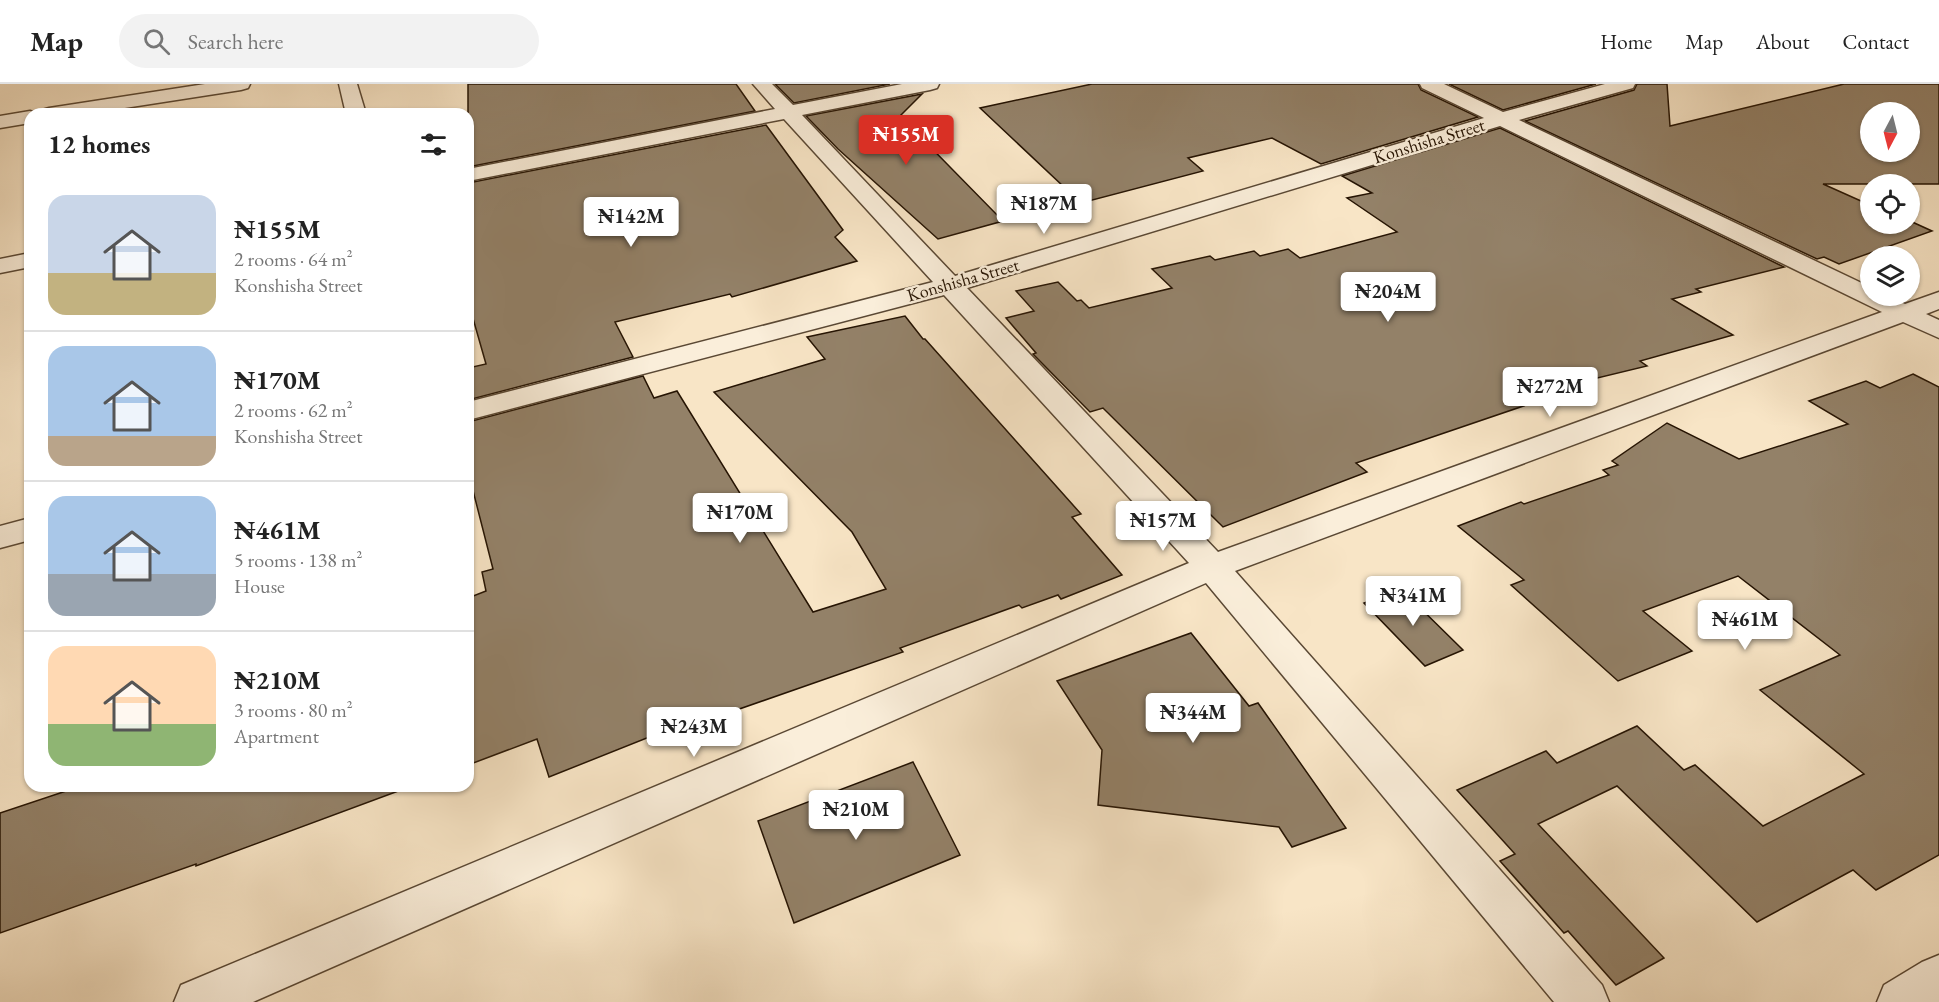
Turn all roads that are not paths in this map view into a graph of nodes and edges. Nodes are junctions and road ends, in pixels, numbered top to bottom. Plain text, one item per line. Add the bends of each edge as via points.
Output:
1 (241, 84) edge
2 (348, 84) edge
3 (762, 84) edge
4 (930, 84) edge
5 (1429, 84) edge
6 (1626, 84) edge
7 (87, 108) edge
8 (354, 108) edge
9 (785, 111) junction
10 (24, 118) edge
11 (1504, 118) junction
12 (0, 122) edge
13 (474, 174) edge
14 (24, 261) edge
15 (0, 266) edge
16 (948, 286) junction
17 (1939, 300) edge
18 (1905, 313) junction
19 (1939, 330) edge
20 (474, 409) edge
21 (24, 531) edge
22 (0, 537) edge
23 (1212, 567) junction
24 (1939, 978) edge
25 (198, 1002) edge
26 (1585, 1002) edge
27 (1901, 1002) edge

1 - 7 street
2 - 8 street
3 - 9 street
4 - 9 street
5 - 11 street
6 - 11 street, Konshisha Street
9 - 13 street
9 - 16 street
10 - 12 street
11 - 16 street, Konshisha Street
11 - 18 street
14 - 15 street
16 - 20 street, Konshisha Street
16 - 23 street
17 - 18 street
18 - 19 street
18 - 23 street
21 - 22 street
23 - 25 street
23 - 26 street
24 - 27 street

